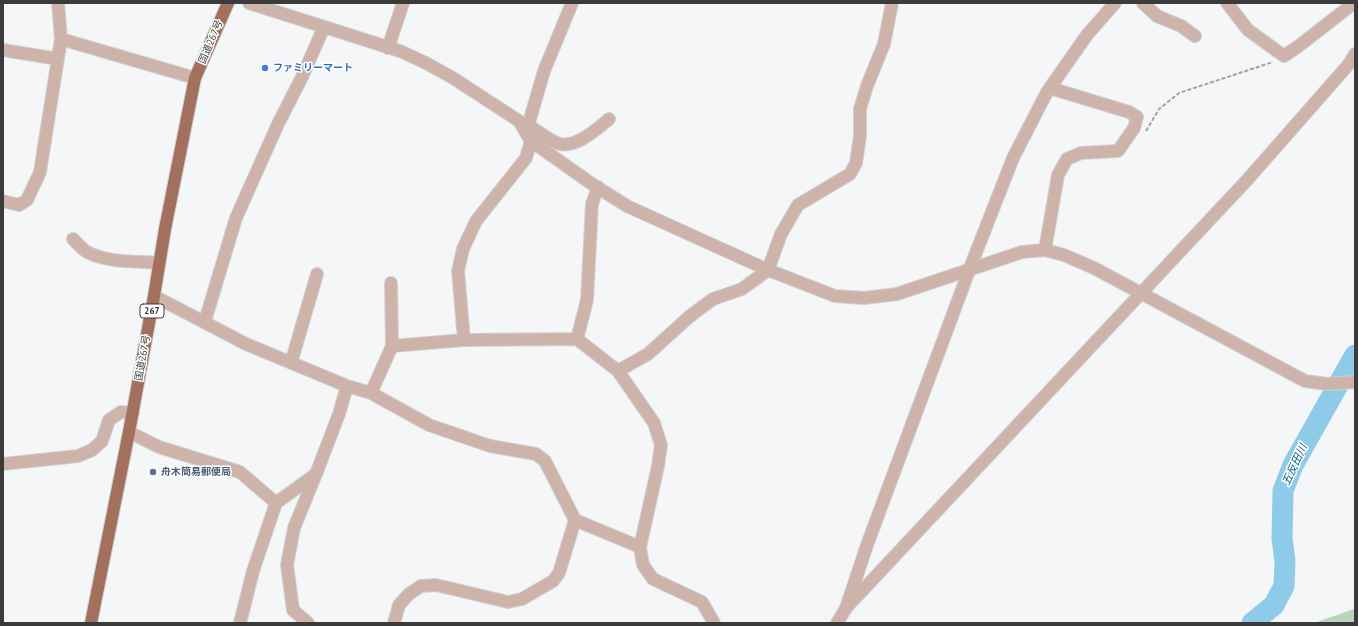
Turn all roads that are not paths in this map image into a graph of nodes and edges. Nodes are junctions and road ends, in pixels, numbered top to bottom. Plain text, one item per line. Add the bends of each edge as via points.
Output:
1 (58, 3) edge
2 (249, 3) edge
3 (403, 3) edge
4 (572, 3) edge
5 (892, 3) edge
6 (1115, 3) edge
7 (1143, 3) edge
8 (1227, 3) edge
9 (1354, 3) edge
10 (227, 4) edge
11 (324, 27) junction
12 (1195, 36) dead end
13 (61, 39) junction
14 (388, 48) junction
15 (3, 50) edge
16 (1355, 54) edge
17 (58, 59) junction
18 (196, 78) junction
19 (1050, 88) junction
20 (609, 119) dead end
21 (528, 133) junction
22 (598, 187) junction
23 (3, 201) edge
24 (73, 239) dead end
25 (1045, 250) junction
26 (159, 263) junction
27 (970, 268) junction
28 (768, 270) junction
29 (317, 274) dead end
30 (391, 283) dead end
31 (1140, 294) junction
32 (154, 296) junction
33 (205, 321) junction
34 (577, 339) junction
35 (464, 340) junction
36 (392, 346) junction
37 (291, 363) junction
38 (618, 371) junction
39 (1355, 382) edge
40 (347, 386) junction
41 (371, 393) junction
42 (133, 413) junction
43 (129, 432) junction
44 (3, 464) edge
45 (316, 474) junction
46 (276, 503) junction
47 (575, 520) junction
48 (640, 547) junction
49 (846, 608) junction
50 (90, 623) edge
51 (240, 623) edge
52 (308, 623) edge
53 (394, 623) edge
54 (714, 623) edge
55 (837, 623) edge

1 - 13 street
2 - 11 street
3 - 14 street
4 - 21 street via 544,71
5 - 28 street via 884,44 860,109 856,163 850,174 798,205 781,234
6 - 19 street via 1087,35
7 - 12 street via 1157,16 1181,26
8 - 9 street via 1248,30 1284,56
10 - 18 highway, 国道267号 / 267
11 - 14 street
11 - 33 street via 236,218
13 - 17 street
13 - 18 street
14 - 21 street via 426,63 453,78 519,121
15 - 17 street
16 - 31 street via 1248,179
17 - 23 street via 40,172 27,200 19,205
18 - 26 highway, 国道267号 / 267
19 - 25 street via 1129,112 1137,117 1134,128 1118,151 1081,153 1067,159 1058,175
19 - 27 street via 1013,158
20 - 21 street via 590,135 569,144 558,144
21 - 22 street
21 - 35 street via 526,158 476,221 463,248 458,271
22 - 28 street via 627,206
22 - 34 street via 592,204 586,300
24 - 26 street via 85,251 98,257
25 - 27 street via 1022,252
25 - 31 street via 1094,268
26 - 32 highway, 国道267号 / 267
27 - 28 street via 897,294 864,298 835,296
27 - 49 street
28 - 38 street via 742,289 712,298 648,354
29 - 37 street
30 - 36 street
31 - 39 street via 1305,381 1327,384
31 - 49 street
32 - 33 street
32 - 42 highway, 国道267号 / 267
33 - 37 street via 246,344
34 - 35 street
34 - 38 street
35 - 36 street
36 - 41 street
37 - 40 street
38 - 48 street via 654,423 661,445
40 - 41 street
40 - 45 street
41 - 47 street via 428,425 490,446 536,454 545,461
42 - 43 highway, 国道267号 / 267
42 - 44 street via 121,412 109,420 102,441 92,450 78,456
43 - 46 street via 158,447 240,472
43 - 50 highway, 国道267号 / 267
45 - 46 street
45 - 52 street via 294,528 287,565 293,610
46 - 51 street via 253,570
47 - 48 street
47 - 53 street via 559,573 553,581 522,599 508,602 436,585 421,586 409,594 399,606
48 - 54 street via 644,565 653,579 702,602
49 - 55 street

